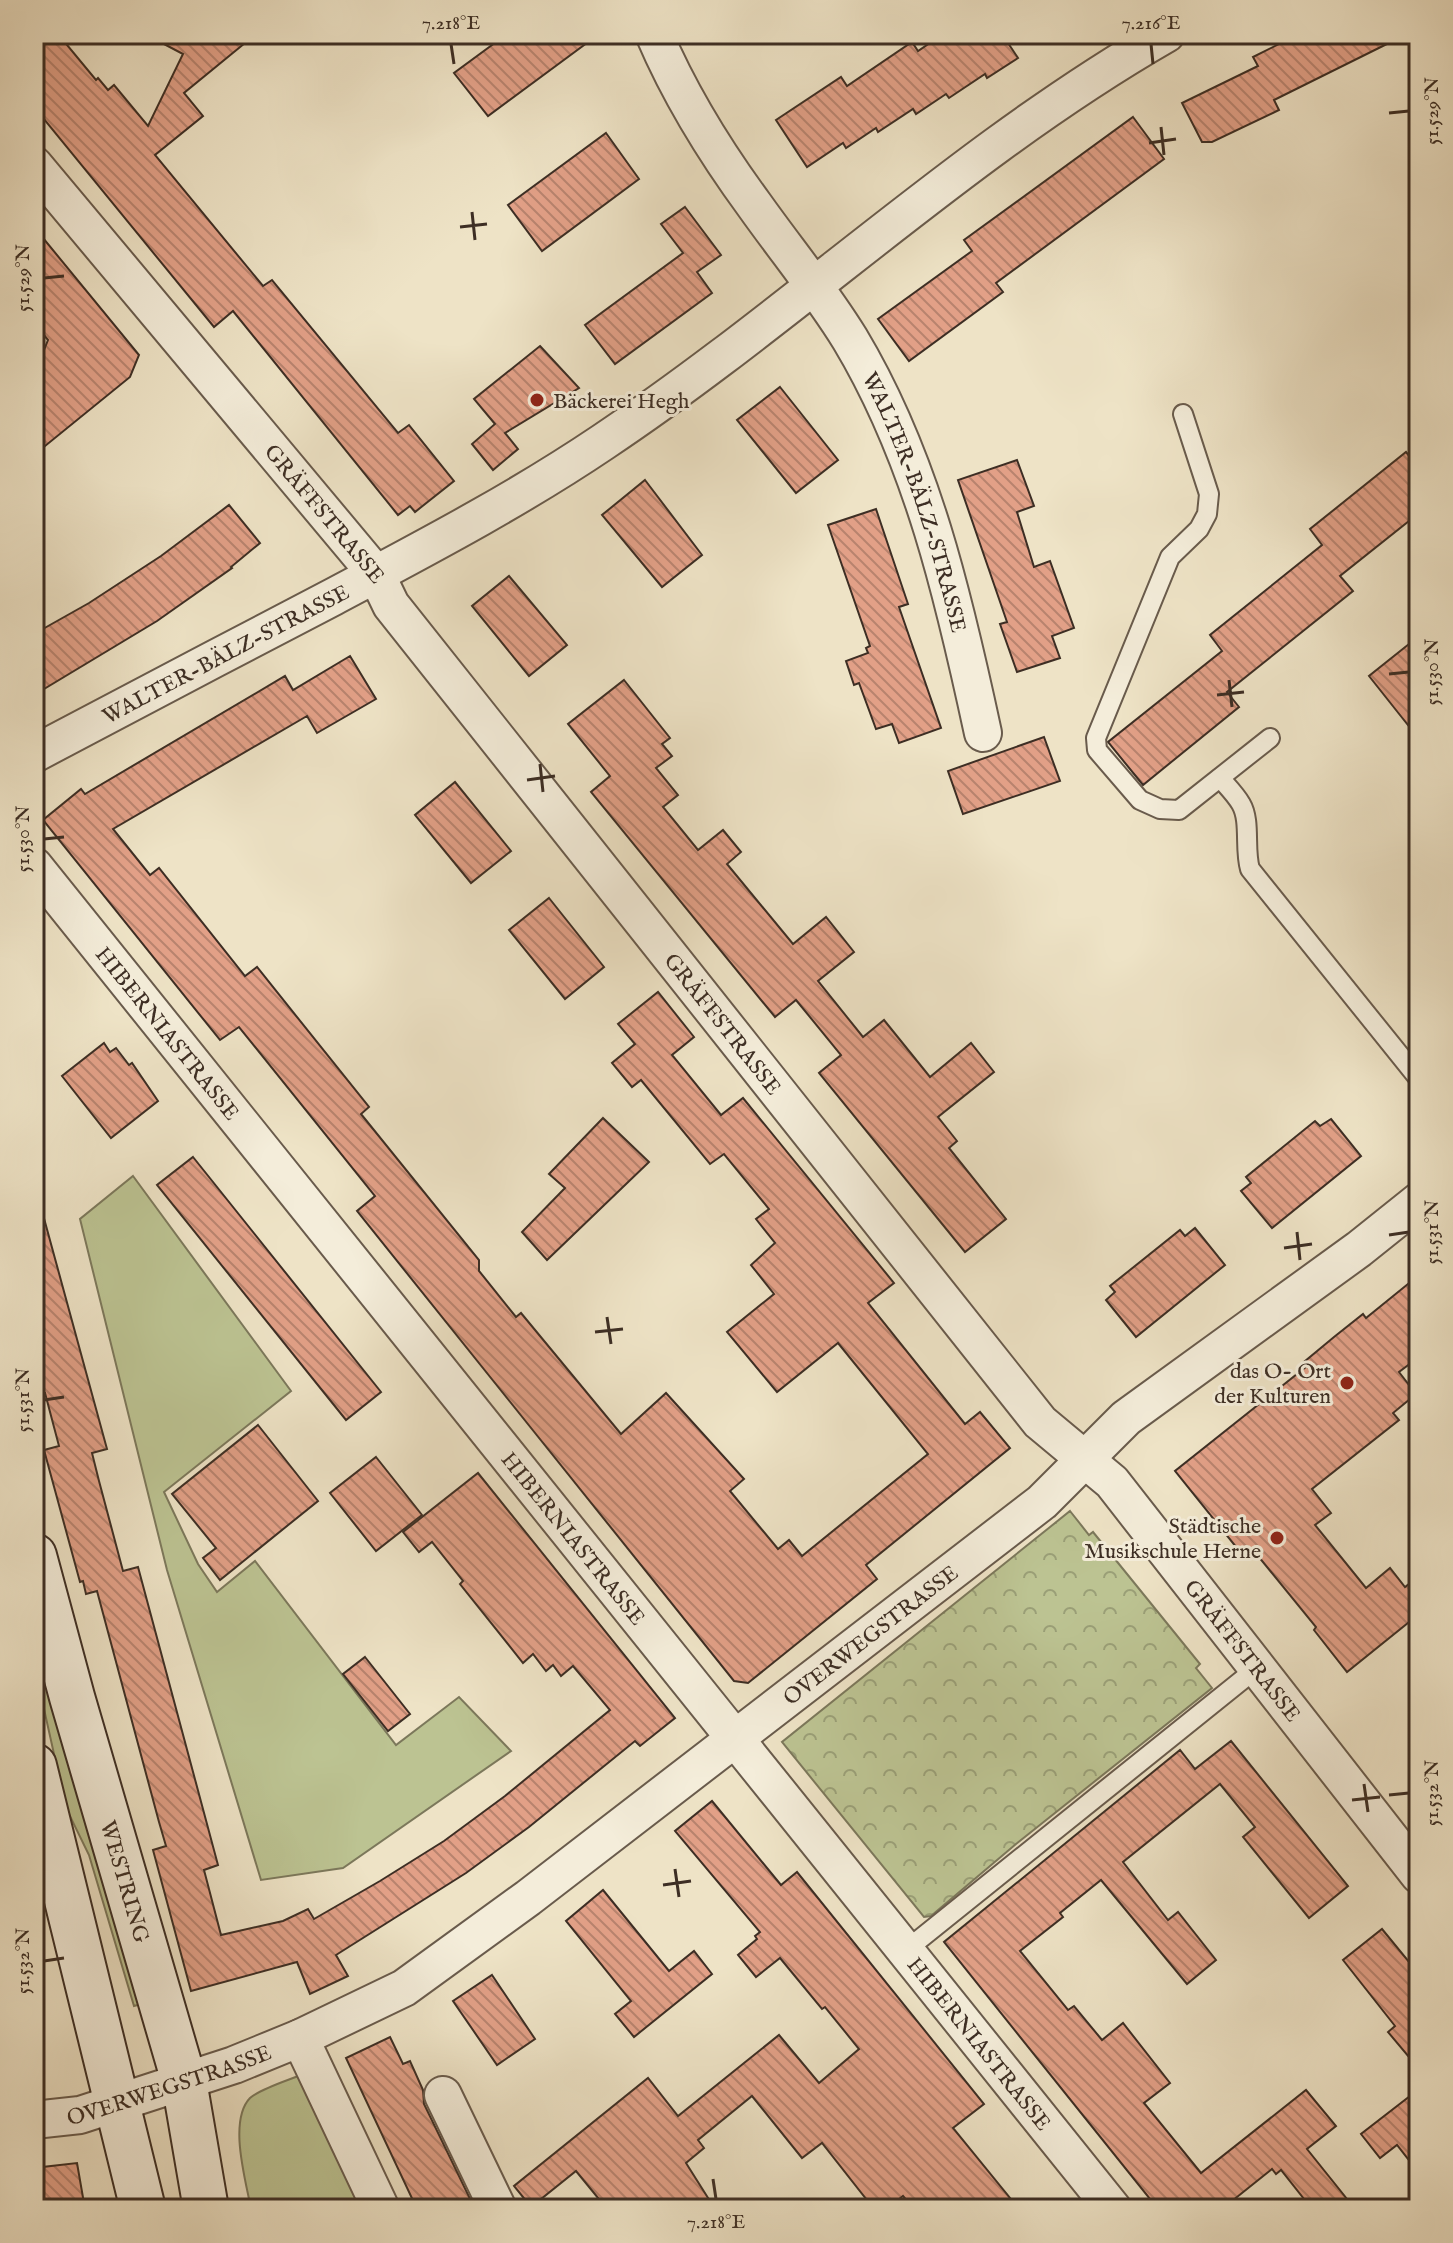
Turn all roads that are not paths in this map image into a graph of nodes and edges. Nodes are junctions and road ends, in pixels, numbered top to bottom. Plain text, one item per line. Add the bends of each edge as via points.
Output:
1 (654, 34) edge
2 (1166, 34) edge
3 (34, 165) edge
4 (815, 284) junction
5 (1183, 414) dead end
6 (376, 574) junction
7 (983, 733) dead end
8 (1270, 738) dead end
9 (34, 754) edge
10 (1220, 778) junction
11 (34, 866) edge
12 (1419, 1079) edge
13 (1419, 1201) edge
14 (1085, 1460) junction
15 (34, 1556) edge
16 (1257, 1668) junction
17 (734, 1739) junction
18 (34, 1766) edge
19 (1419, 1875) edge
20 (905, 1951) junction
21 (300, 2038) junction
22 (184, 2081) junction
23 (443, 2095) dead end
24 (117, 2103) junction
25 (34, 2120) edge
26 (143, 2209) edge
27 (206, 2209) edge
28 (381, 2209) edge
29 (498, 2209) edge
30 (1113, 2209) edge

1 - 4 street via 671,75 754,206
2 - 4 street, WALTER-BÄLZ-STRASSE via 1030,120
3 - 6 street, GRÄFFSTRASSE
4 - 6 street, WALTER-BÄLZ-STRASSE via 703,374 601,444
4 - 7 street, WALTER-BÄLZ-STRASSE via 882,397 902,444 946,578
5 - 10 lane via 1209,494 1207,514 1170,557 1096,738 1097,750 1140,800 1160,809 1179,810
6 - 9 street, WALTER-BÄLZ-STRASSE
6 - 14 street, GRÄFFSTRASSE via 391,605 1040,1422
8 - 10 lane
10 - 12 lane via 1244,812 1250,869
11 - 17 street, HIBERNIASTRASSE
13 - 14 street, OVERWEGSTRASSE via 1126,1418
14 - 16 street, GRÄFFSTRASSE via 1112,1482
14 - 17 street, OVERWEGSTRASSE via 1042,1502
15 - 22 main road, WESTRING
16 - 19 street, GRÄFFSTRASSE
16 - 20 lane
17 - 20 street, HIBERNIASTRASSE
17 - 21 street, OVERWEGSTRASSE via 404,1988
18 - 24 main road
20 - 30 street, HIBERNIASTRASSE
21 - 22 street, OVERWEGSTRASSE
21 - 28 street, OVERWEGSTRASSE
22 - 24 street, OVERWEGSTRASSE
22 - 27 main road, WESTRING
23 - 29 street
24 - 25 street, OVERWEGSTRASSE via 60,2119
24 - 26 main road

